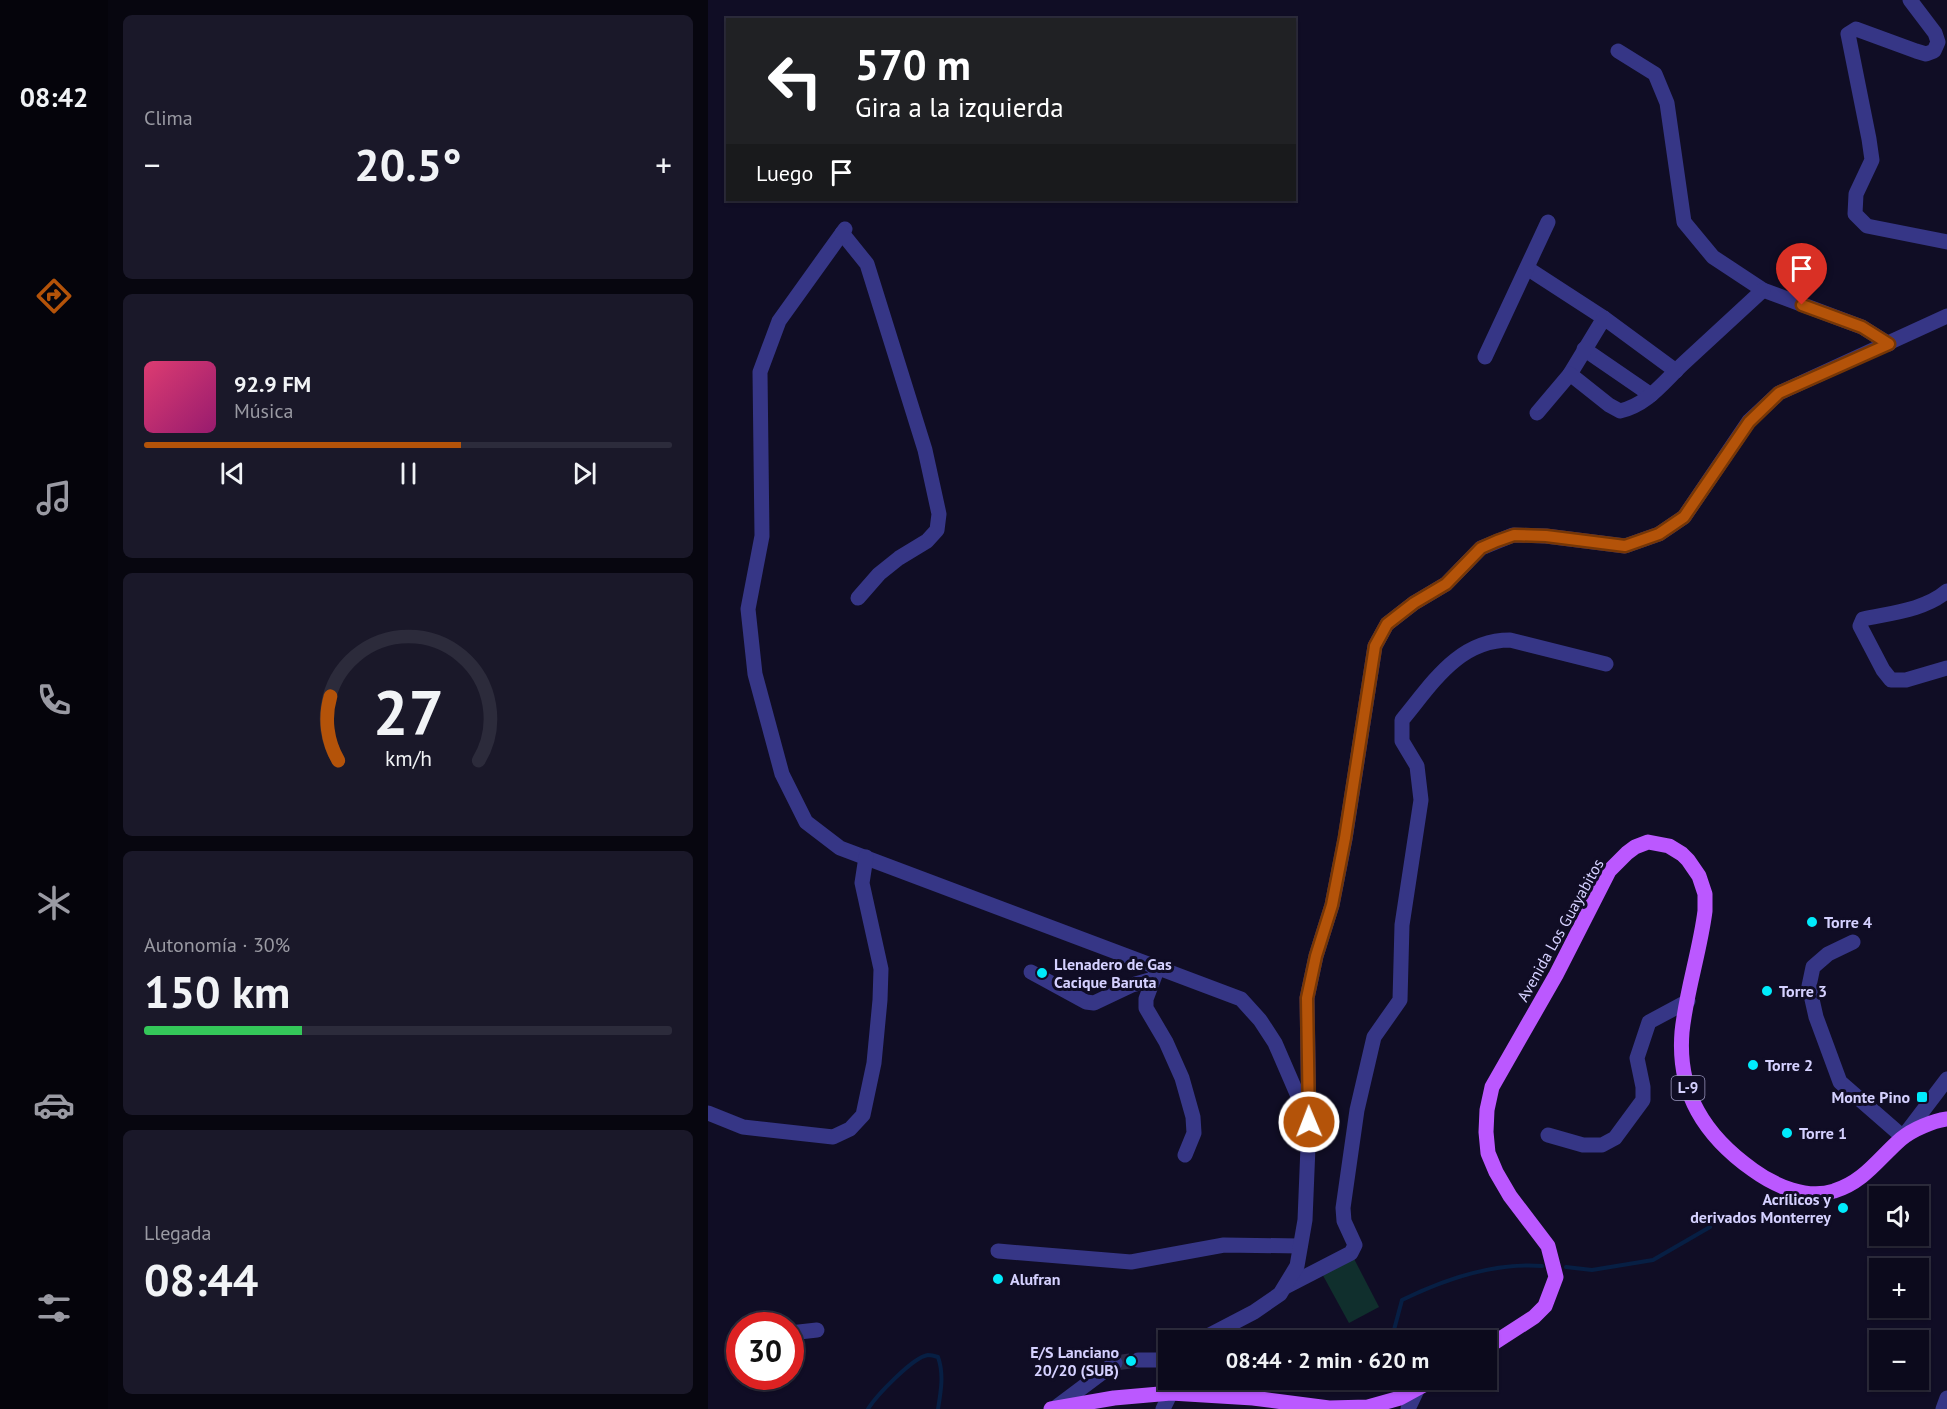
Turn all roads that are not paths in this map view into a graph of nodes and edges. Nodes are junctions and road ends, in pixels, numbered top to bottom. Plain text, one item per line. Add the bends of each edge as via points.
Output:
1 (1910, 0) edge
2 (1618, 51) dead end
3 (1548, 222) dead end
4 (1947, 242) edge
5 (1527, 268) junction
6 (1763, 290) junction
7 (1947, 316) edge
8 (1604, 318) junction
9 (1889, 344) junction
10 (1584, 349) junction
11 (1485, 357) dead end
12 (1676, 371) junction
13 (1570, 374) junction
14 (1651, 395) junction
15 (1537, 413) dead end
16 (1947, 591) edge
17 (858, 598) dead end
18 (1606, 664) dead end
19 (1947, 668) edge
20 (866, 857) junction
21 (1853, 942) dead end
22 (1031, 972) dead end
23 (1155, 973) junction
24 (1688, 1001) junction
25 (1947, 1079) edge
26 (708, 1113) edge
27 (1947, 1119) edge
28 (1309, 1122) junction
29 (1548, 1135) dead end
30 (1903, 1137) junction
31 (1185, 1155) dead end
32 (1300, 1246) junction
33 (998, 1251) dead end
34 (1285, 1287) junction
35 (817, 1330) dead end
36 (1220, 1330) edge
37 (804, 1331) edge
38 (1497, 1341) edge
39 (1138, 1360) tunnel mouth
40 (1158, 1360) edge
41 (1115, 1363) tunnel mouth
42 (1158, 1390) edge
43 (1172, 1390) edge
44 (1196, 1390) edge
45 (1406, 1390) edge
46 (1413, 1390) edge
47 (1947, 1398) edge
48 (1053, 1408) edge
49 (1163, 1409) edge
50 (1408, 1409) edge
51 (1943, 1409) edge

1 - 4 street via 1935,33 1938,42 1934,51 1926,54 1856,29 1848,34 1872,160 1856,194 1855,214 1867,226
2 - 6 street via 1656,74 1667,103 1684,222 1713,257
3 - 5 street
5 - 8 street
5 - 11 street
6 - 9 street via 1862,327
6 - 12 street
7 - 9 street
8 - 10 street
8 - 12 street
9 - 28 street via 1779,393 1749,422 1684,517 1659,534 1625,546 1514,535 1481,548 1446,584 1387,624 1375,646 1345,838 1307,998
10 - 13 street
10 - 14 street
12 - 14 street
13 - 14 street via 1620,411
13 - 15 street
16 - 19 street via 1917,607 1863,619 1860,626 1891,680 1906,680
17 - 20 street via 879,574 927,541 937,530 939,514 925,450 867,264 844,231 779,321 760,372 762,537 748,609 755,674 782,774 806,822 840,848
18 - 34 street via 1496,640 1472,648 1442,669 1402,720 1402,741 1417,766 1421,800 1402,925 1400,1000 1374,1037 1357,1110 1342,1208 1355,1245 1351,1253
20 - 23 street
20 - 26 street via 862,883 881,969 874,1063 863,1115 850,1129 833,1137 743,1127
21 - 30 street via 1828,954 1813,967 1809,986 1816,1017 1840,1082
22 - 23 street via 1094,1003
23 - 28 street via 1241,999 1275,1043
23 - 31 street via 1146,1008 1178,1069 1193,1117 1194,1133
24 - 29 street via 1649,1022 1637,1058 1643,1100 1615,1137 1602,1145 1583,1145
24 - 30 main road, Avenida Los Guayabitos / L-9 via 1682,1032 1683,1063 1695,1107 1726,1149 1762,1176 1799,1192 1830,1193 1850,1186 1871,1170
24 - 38 main road, Avenida Los Guayabitos / L-9 via 1704,920 1703,886 1688,860 1675,849 1663,844 1642,844 1609,872 1492,1087 1486,1121 1488,1153 1510,1196 1548,1246 1556,1277 1545,1306
25 - 30 street
27 - 30 main road, Avenida Los Guayabitos / L-9
28 - 32 street via 1305,1220
32 - 33 street via 1224,1245 1131,1262
32 - 34 street via 1297,1266
34 - 36 street via 1254,1312
35 - 37 street
39 - 40 street
41 - 48 street
42 - 48 main road
43 - 49 street
44 - 45 main road via 1349,1408 1384,1403
46 - 50 street
47 - 51 street

